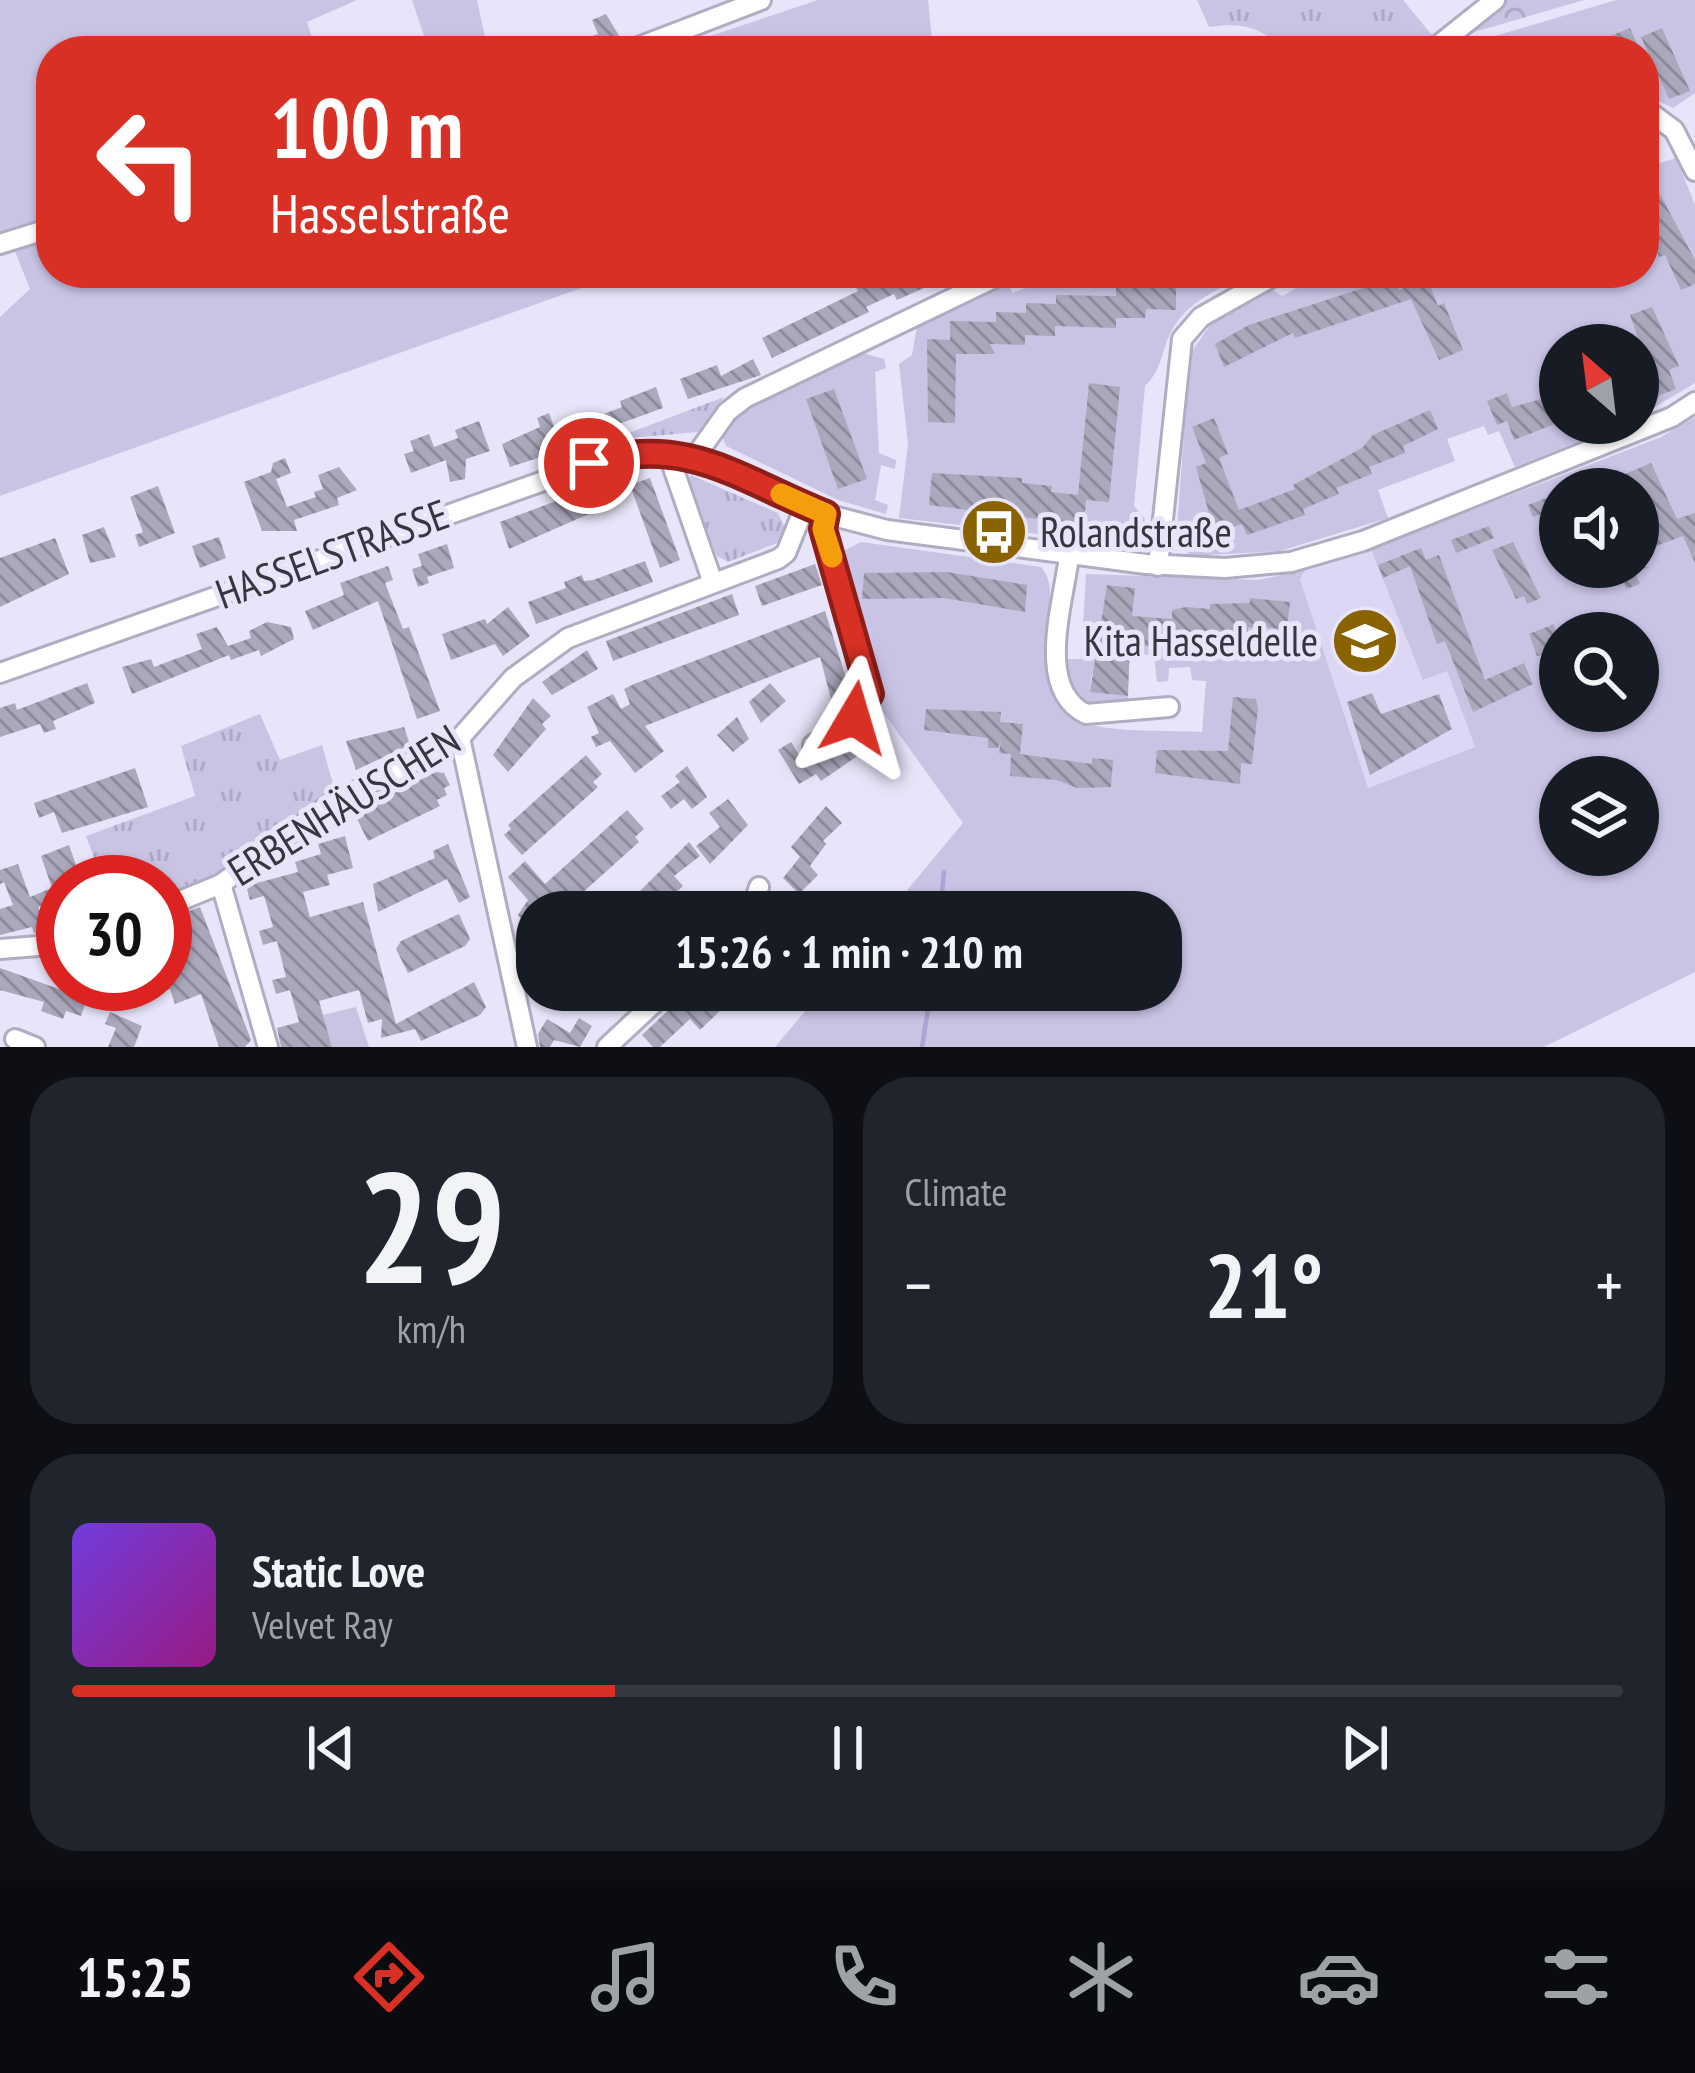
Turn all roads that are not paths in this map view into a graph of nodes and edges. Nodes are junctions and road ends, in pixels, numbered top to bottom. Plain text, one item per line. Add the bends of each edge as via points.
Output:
1 (761, 0) edge
2 (1495, 0) edge
3 (667, 36) edge
4 (1450, 36) edge
5 (1659, 119) edge
6 (1695, 171) edge
7 (36, 232) edge
8 (0, 244) edge
9 (974, 288) edge
10 (1252, 288) edge
11 (1695, 402) edge
12 (668, 453) junction
13 (695, 457) junction
14 (806, 506) junction
15 (826, 514) junction
16 (1069, 556) junction
17 (1158, 566) junction
18 (713, 584) junction
19 (0, 674) edge
20 (1169, 707) dead end
21 (460, 738) junction
22 (813, 745) dead end
23 (221, 884) junction
24 (759, 887) dead end
25 (758, 891) edge
26 (192, 896) edge
27 (36, 946) edge
28 (0, 949) edge
29 (646, 1011) edge
30 (15, 1040) dead end
31 (35, 1047) edge
32 (268, 1047) edge
33 (527, 1047) edge
34 (607, 1047) edge

1 - 3 street
2 - 4 street
5 - 6 street via 1675,130
7 - 8 street
9 - 13 street via 745,398
10 - 17 street via 1201,317 1182,339
11 - 17 street, HASSELSTRASSE via 1346,547 1270,565
12 - 13 street, HASSELSTRASSE
12 - 18 street
12 - 19 street, HASSELSTRASSE via 589,463
13 - 14 street, HASSELSTRASSE
14 - 15 street, HASSELSTRASSE
14 - 18 street, ERBENHÄUSCHEN via 786,553
15 - 16 street, HASSELSTRASSE via 928,538
15 - 22 street via 823,529 870,694 863,712
16 - 17 street, HASSELSTRASSE
16 - 20 street via 1056,662 1062,692 1086,714
18 - 21 street, ERBENHÄUSCHEN via 568,638 514,677
21 - 23 street, ERBENHÄUSCHEN via 330,804
21 - 33 street
23 - 26 street, ERBENHÄUSCHEN
23 - 32 street
24 - 25 street
27 - 28 street
29 - 34 street
30 - 31 street

